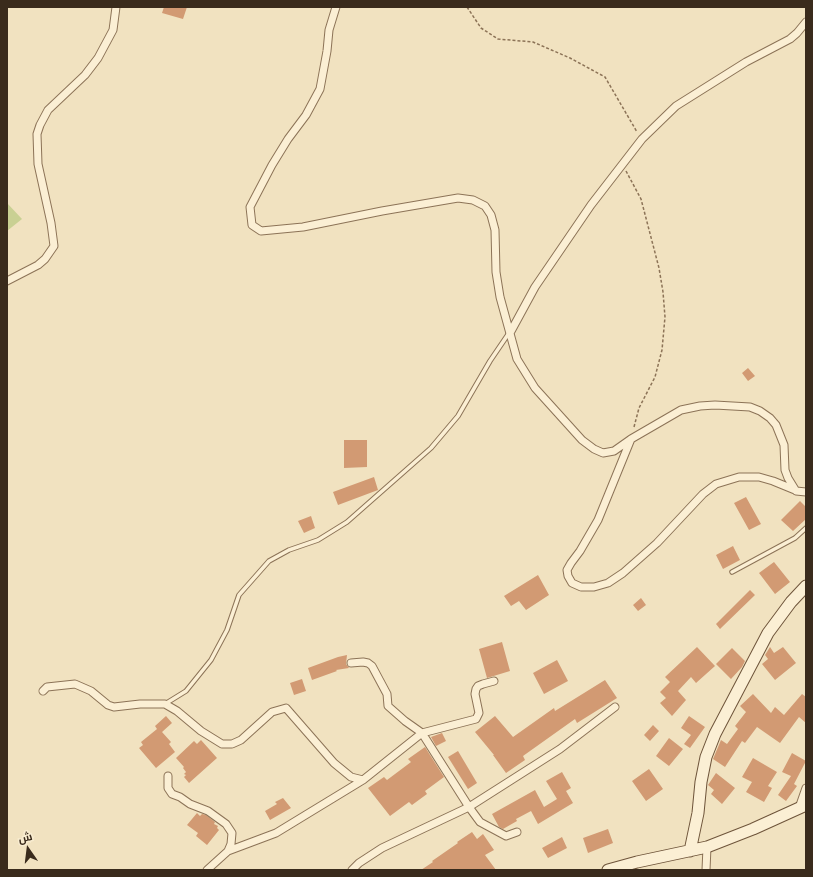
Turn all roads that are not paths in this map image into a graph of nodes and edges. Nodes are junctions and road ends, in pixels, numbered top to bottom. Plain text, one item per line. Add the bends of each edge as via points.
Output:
1 (116, 7) edge
2 (336, 7) edge
3 (806, 22) edge
4 (7, 281) edge
5 (510, 332) junction
6 (631, 439) junction
7 (796, 491) junction
8 (806, 492) edge
9 (806, 528) edge
10 (732, 572) dead end
11 (806, 586) edge
12 (351, 663) dead end
13 (494, 681) dead end
14 (43, 691) dead end
15 (165, 704) junction
16 (615, 707) dead end
17 (422, 733) junction
18 (168, 776) dead end
19 (363, 780) junction
20 (806, 788) edge
21 (469, 807) junction
22 (802, 807) edge
23 (517, 832) dead end
24 (707, 847) junction
25 (228, 851) junction
26 (690, 851) junction
27 (207, 870) edge
28 (352, 870) edge
29 (608, 870) edge
30 (706, 870) edge

1 - 4 street via 113,30 98,58 85,75 48,110 37,134 38,164 54,246 38,265
2 - 5 street via 329,30 320,89 306,115 272,165 250,207 252,225 261,231 303,227 458,198 473,200 485,206 491,214 495,230 496,272 500,297
3 - 5 street via 790,39 746,62 676,106 642,139 591,205 535,287
5 - 6 street via 517,359 534,388 582,440 603,453 614,451
5 - 15 lane via 458,416 431,448 348,522 318,540 289,550 269,561 239,595 227,630 211,660 186,691
6 - 7 street via 680,410 715,405 750,407 760,411 776,425 784,445 785,470
6 - 7 street via 598,520 570,563 568,576 572,584 594,587 608,583 624,573 716,484 739,478 759,477
7 - 8 street
9 - 10 lane via 795,538
11 - 26 main road via 768,633 715,734 706,757
12 - 17 street via 363,662 372,666 387,694 388,706
13 - 17 street via 476,689 476,719
14 - 15 street via 47,687 75,684 91,691 114,707
15 - 19 street via 222,744 232,744 241,740 272,712 286,708 334,763 351,777
16 - 21 street via 560,749
17 - 19 street
17 - 21 street
18 - 25 street via 168,788 172,794 208,811 226,824 232,833
19 - 25 street via 276,833
20 - 22 street
21 - 23 street via 480,822 506,836
21 - 28 street via 382,848
22 - 24 main road
24 - 26 main road
24 - 30 street
25 - 27 street
26 - 29 main road

